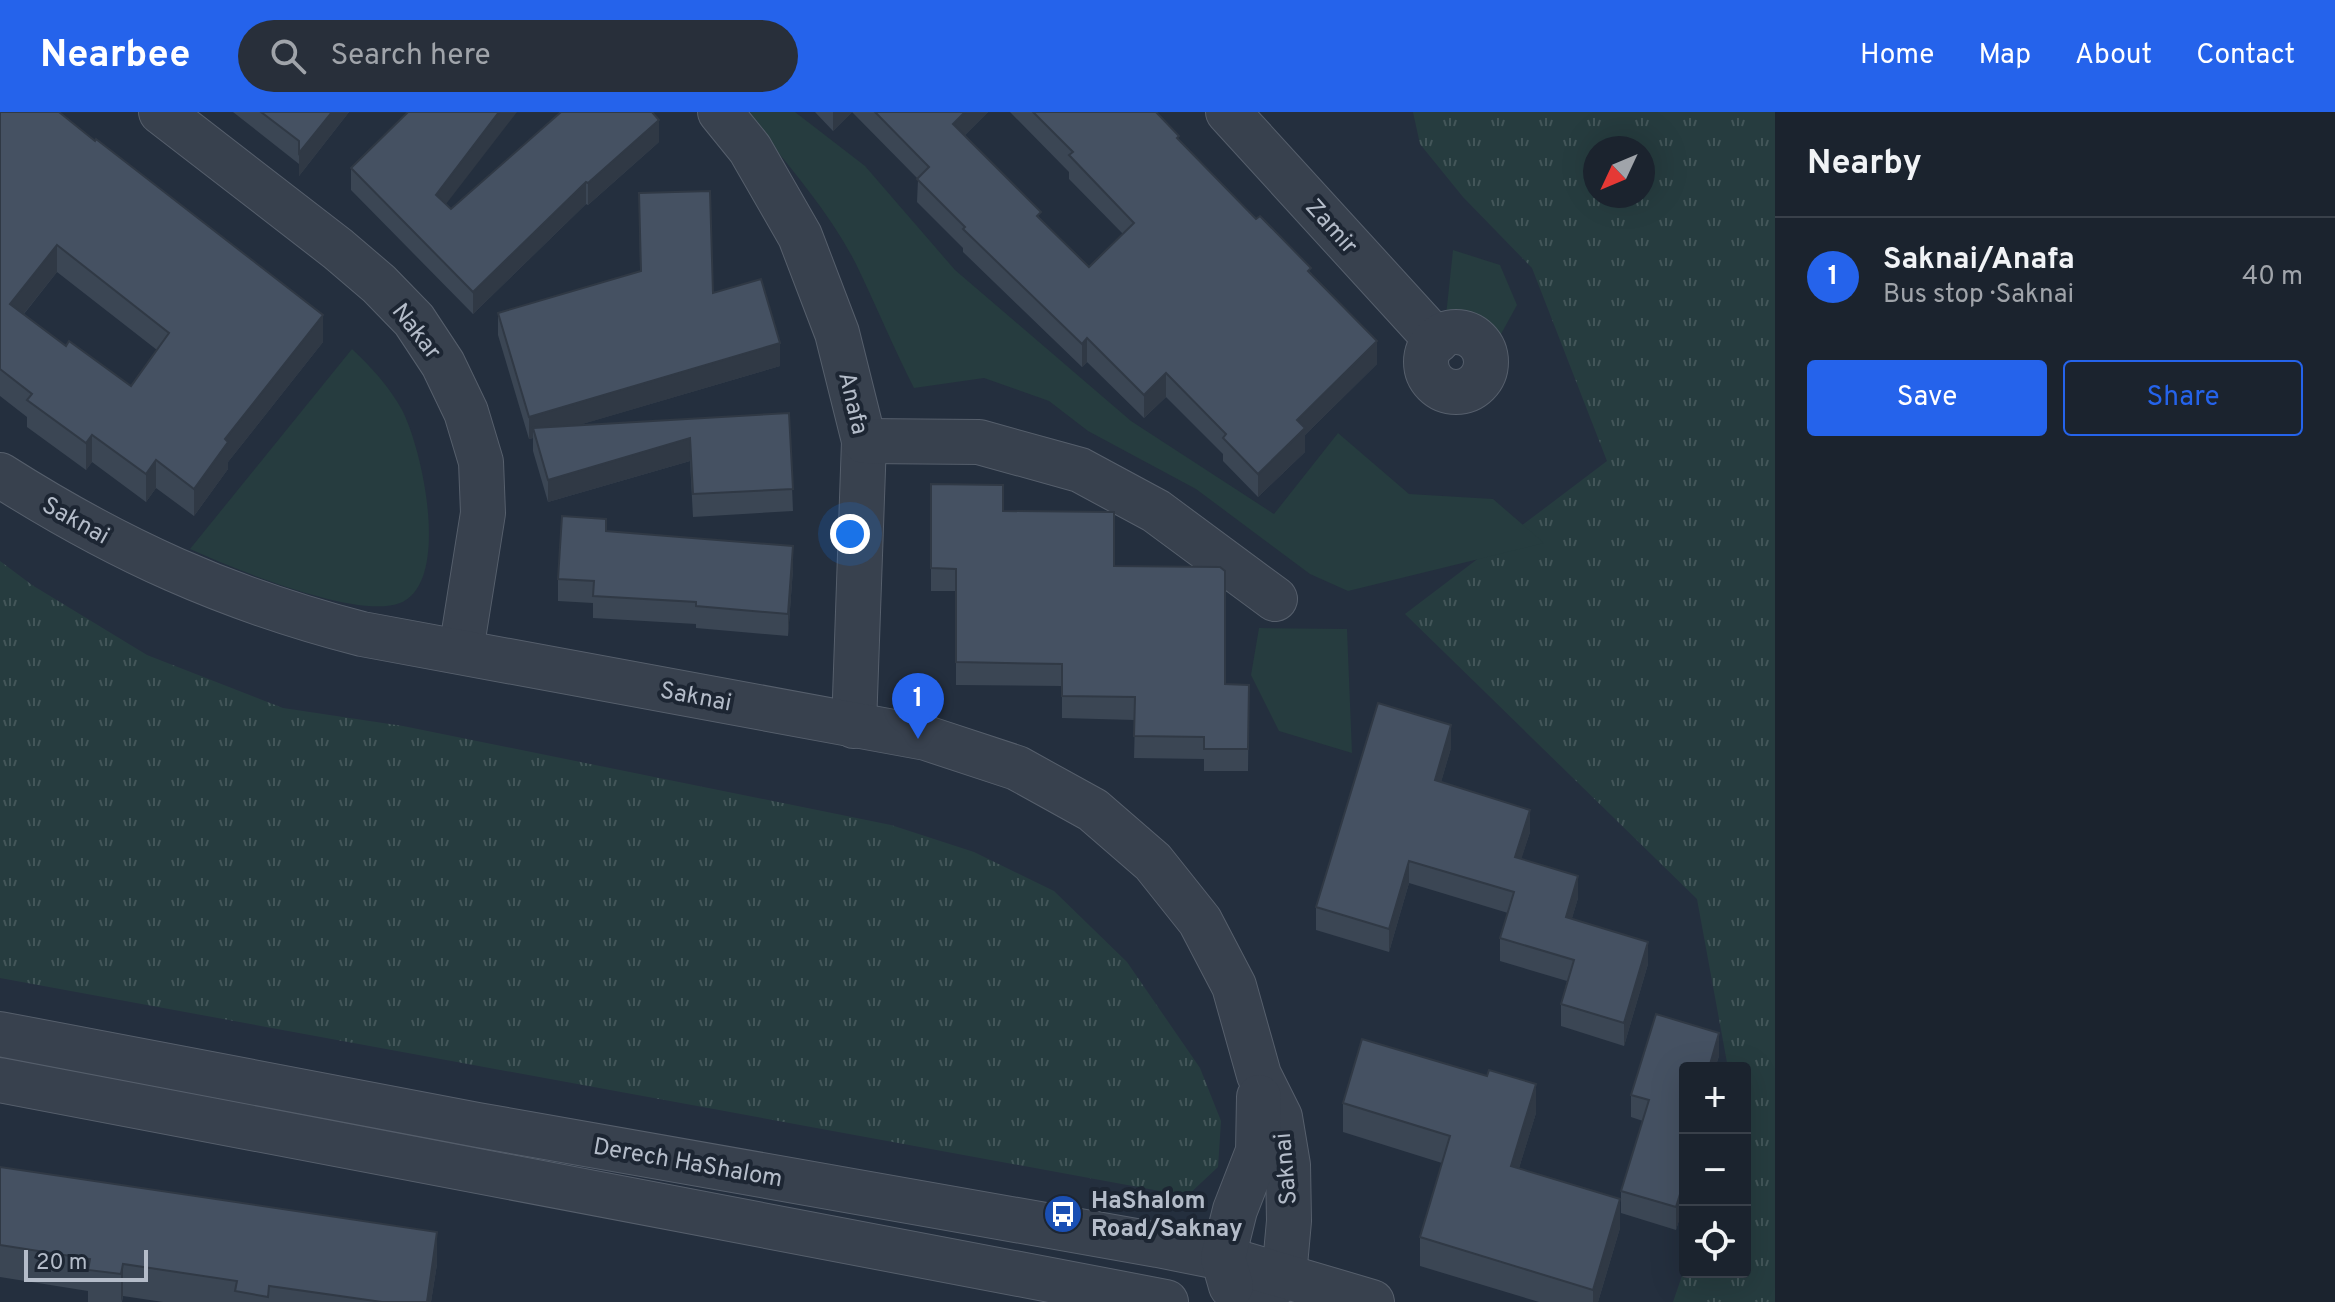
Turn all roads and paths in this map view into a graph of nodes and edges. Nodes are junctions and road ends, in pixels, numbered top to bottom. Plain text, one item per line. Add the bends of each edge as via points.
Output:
1 (161, 112) edge
2 (720, 112) edge
3 (1228, 112) edge
4 (1437, 341) dead end
5 (864, 441) junction
6 (0, 475) edge
7 (1275, 599) dead end
8 (461, 651) junction
9 (854, 726) junction
10 (0, 1034) edge
11 (1259, 1075) junction
12 (0, 1080) edge
13 (1223, 1258) junction
14 (1270, 1289) edge
15 (1166, 1302) edge
16 (1235, 1302) edge
17 (1372, 1302) edge

1 - 8 street, Nakar via 379,284 414,320 443,364 466,412 481,462 483,513
2 - 5 street, Anafa via 750,149 800,236 837,333
3 - 4 street, Zamir
5 - 7 street via 979,442 1080,470 1156,511
5 - 9 street, Anafa
6 - 8 street, Saknai via 146,558 239,597 306,620
8 - 9 street, Saknai
9 - 11 street, Saknai via 926,738 1017,768 1093,810 1153,862 1200,921 1234,986
10 - 13 street, Derech HaShalom
11 - 13 street, Saknai via 1258,1151
11 - 14 street, Saknai via 1280,1117 1288,1165 1289,1221
12 - 15 street, Derech HaShalom
13 - 14 street, Derech HaShalom
13 - 16 street
14 - 17 street, Derech HaShalom

